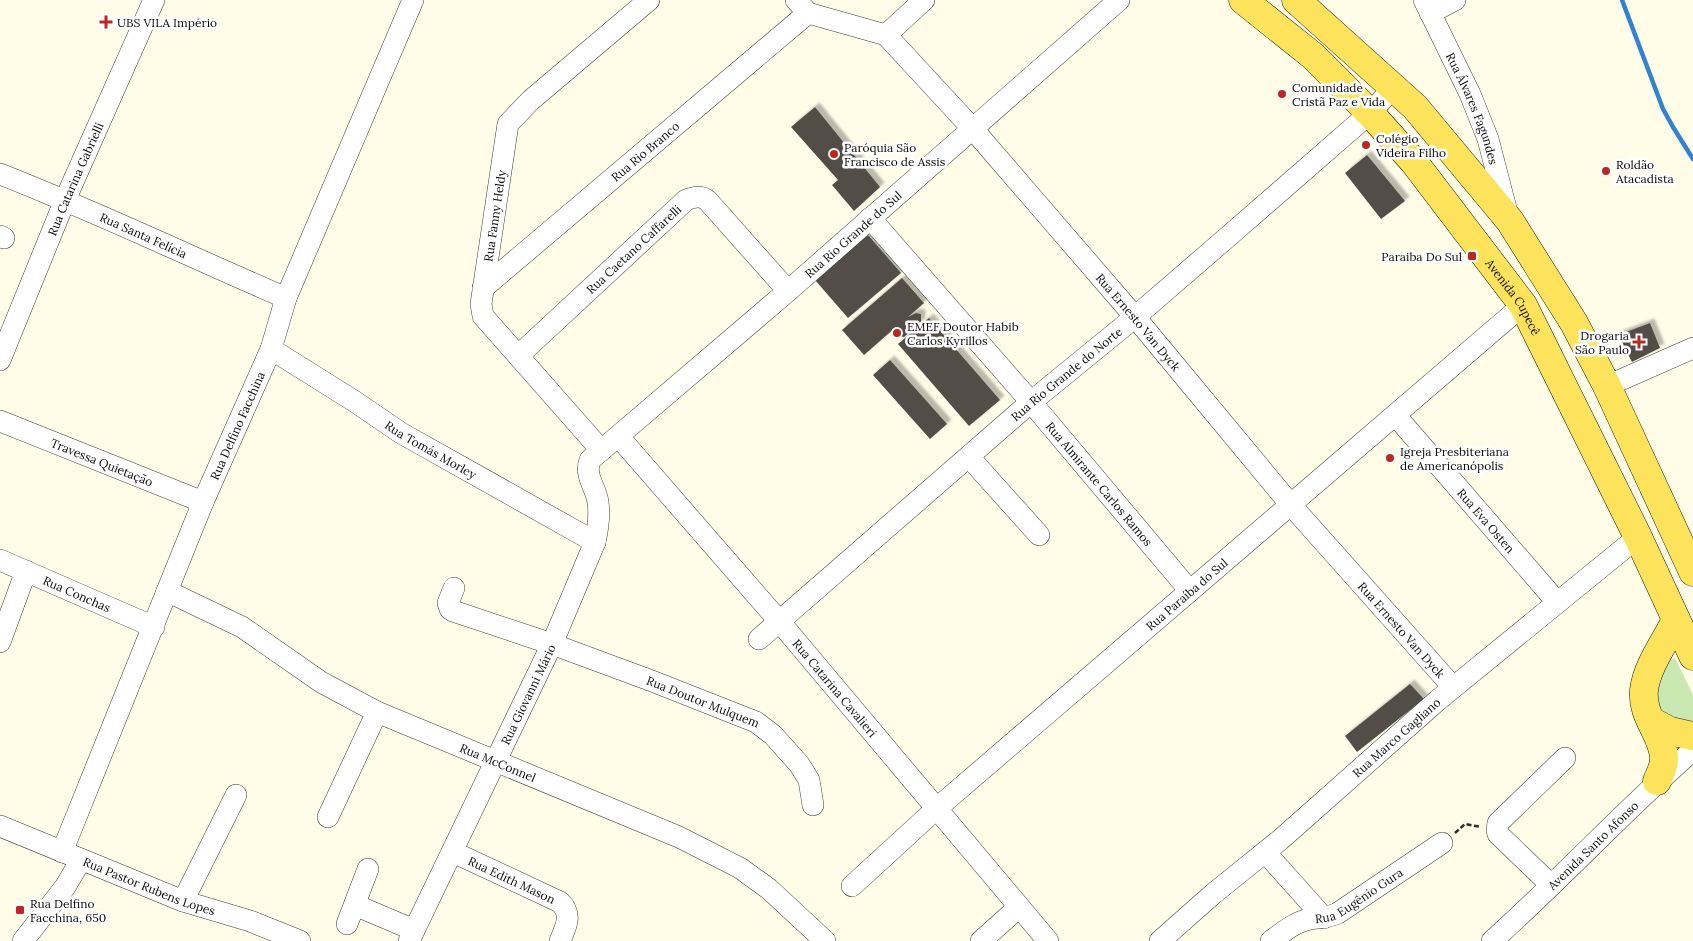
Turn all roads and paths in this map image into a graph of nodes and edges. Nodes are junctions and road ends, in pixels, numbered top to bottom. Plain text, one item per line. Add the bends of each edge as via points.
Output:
1 (154, 0) edge
2 (413, 0) edge
3 (649, 0) edge
4 (1119, 0) edge
5 (1243, 0) edge
6 (1296, 0) edge
7 (1455, 0) edge
8 (914, 4) edge
9 (1427, 6) edge
10 (802, 7) edge
11 (886, 35) junction
12 (1394, 87) junction
13 (1370, 113) junction
14 (972, 128) junction
15 (0, 174) edge
16 (65, 200) junction
17 (870, 218) junction
18 (1510, 221) junction
19 (483, 288) junction
20 (788, 291) junction
21 (286, 298) junction
22 (1523, 305) junction
23 (1135, 317) junction
24 (1693, 348) edge
25 (271, 349) junction
26 (519, 355) junction
27 (0, 360) edge
28 (1607, 386) junction
29 (1031, 402) junction
30 (1396, 416) junction
31 (0, 421) edge
32 (619, 437) junction
33 (601, 450) junction
34 (969, 457) junction
35 (587, 468) joint
36 (203, 502) junction
37 (1290, 504) junction
38 (1039, 534) dead end
39 (1638, 537) junction
40 (596, 542) junction
41 (0, 560) edge
42 (26, 571) junction
43 (1693, 572) edge
44 (454, 588) dead end
45 (167, 591) junction
46 (1190, 591) junction
47 (1557, 602) junction
48 (1676, 620) junction
49 (779, 621) junction
50 (154, 626) junction
51 (759, 639) dead end
52 (0, 642) edge
53 (552, 644) junction
54 (1693, 656) edge
55 (1453, 687) junction
56 (377, 712) junction
57 (1651, 722) junction
58 (1693, 736) edge
59 (1693, 750) edge
60 (1566, 758) dead end
61 (495, 762) junction
62 (1657, 781) junction
63 (236, 795) dead end
64 (813, 805) dead end
65 (936, 809) junction
66 (328, 817) dead end
67 (0, 826) edge
68 (1496, 830) junction
69 (1442, 843) joint
70 (453, 852) junction
71 (1265, 852) junction
72 (71, 856) junction
73 (368, 869) dead end
74 (1551, 885) junction
75 (852, 886) dead end
76 (183, 901) junction
77 (1019, 907) junction
78 (1523, 913) junction
79 (1324, 918) junction
80 (412, 936) edge
81 (824, 940) edge
82 (23, 941) edge
83 (300, 941) edge
84 (560, 941) edge
85 (981, 941) edge
86 (1048, 941) edge
87 (1160, 941) edge
88 (1271, 941) edge
89 (1492, 941) edge
90 (1518, 941) edge

1 - 16 street, Rua Catarina Gabrielli
2 - 21 street, Rua Delfino Facchina
3 - 19 street, Rua Fanny Heldy via 531,100 508,124
4 - 14 street, Rua Rio Grande do Sul
5 - 13 main road, Avenida Cupecê via 1313,56
6 - 12 main road
7 - 9 street
8 - 11 street
9 - 18 street, Rua Álvares Fagundes via 1488,139
10 - 11 street
10 - 19 street, Rua Rio Branco
11 - 14 street, Rua Ernesto Van Dyck
12 - 13 street, Rua Rio Grande do Norte
12 - 18 main road via 1415,107
13 - 22 main road, Avenida Cupecê via 1414,162
13 - 23 street, Rua Rio Grande do Norte
14 - 17 street, Rua Rio Grande do Sul
14 - 23 street, Rua Ernesto Van Dyck
15 - 16 street, Rua Santa Felícia
16 - 21 street, Rua Santa Felícia
16 - 27 street, Rua Catarina Gabrielli
17 - 20 street, Rua Rio Grande do Sul
17 - 29 street, Rua Almirante Carlos Ramos
18 - 28 main road via 1574,323
19 - 26 street, Rua Fanny Heldy via 483,316
20 - 26 street, Rua Caetano Caffarelli via 708,201 692,198 686,200
20 - 32 street, Rua Rio Grande do Sul
21 - 25 street, Rua Delfino Facchina
22 - 30 street, Rua Paraíba do Sul
22 - 39 main road, Avenida Cupecê
23 - 29 street, Rua Rio Grande do Norte
23 - 37 street, Rua Ernesto Van Dyck
24 - 28 street
25 - 36 street, Rua Delfino Facchina
25 - 40 street, Rua Tomás Morley via 401,433
26 - 33 street, Rua Fanny Heldy
28 - 43 main road
29 - 34 street, Rua Rio Grande do Norte
29 - 46 street, Rua Almirante Carlos Ramos
30 - 37 street, Rua Paraíba do Sul
30 - 47 street, Rua Eva Osten
31 - 36 street, Travessa Quietação
32 - 33 street, Rua Rio Grande do Sul
32 - 49 street, Rua Catarina Cavalieri
33 - 35 street, Rua Rio Grande do Sul via 590,460
34 - 38 street
34 - 49 street, Rua Rio Grande do Norte
35 - 40 street, Rua Giovanni Mário via 598,500
36 - 45 street, Rua Delfino Facchina
37 - 46 street, Rua Paraíba do Sul
37 - 55 street, Rua Ernesto Van Dyck
39 - 47 street, Rua Marco Gagliano
39 - 48 main road, Avenida Cupecê
40 - 53 street, Rua Giovanni Mário
41 - 42 street, Rua Conchas
42 - 50 street, Rua Conchas
42 - 52 street
44 - 53 street, Rua Doutor Mulquem via 448,604 453,611
45 - 50 street, Rua Delfino Facchina
45 - 56 street, Rua McConnel via 242,627 320,682
46 - 65 street, Rua Paraíba do Sul
47 - 55 street, Rua Marco Gagliano
48 - 54 main road, Avenida Cupecê
48 - 57 main road via 1646,684 1645,711
49 - 51 street, Rua Rio Grande do Norte
49 - 65 street, Rua Catarina Cavalieri
50 - 72 street, Rua Delfino Facchina
53 - 61 street, Rua Giovanni Mário
53 - 64 street, Rua Doutor Mulquem via 756,722 800,764 809,780
55 - 71 street, Rua Marco Gagliano
56 - 61 street, Rua McConnel
56 - 66 street
57 - 58 main road via 1670,731
57 - 62 main road via 1664,754
59 - 62 street, Avenida Santo Afonso
60 - 68 street via 1498,823
61 - 70 street, Rua Giovanni Mário
61 - 81 street, Rua McConnel via 679,837 740,868 769,889
62 - 74 street, Avenida Santo Afonso
63 - 76 street
65 - 75 street, Rua Paraíba do Sul
65 - 77 street, Rua Catarina Cavalieri
67 - 72 street, Rua Pastor Rubens Lopes
68 - 69 path via 1465,824
68 - 74 street
69 - 79 street, Rua Eugênio Gura via 1338,913
70 - 80 street, Rua Giovanni Mário
70 - 84 street, Rua Edith Mason via 560,902 568,917
71 - 79 street
71 - 87 street, Rua Marco Gagliano
72 - 76 street, Rua Pastor Rubens Lopes
72 - 82 street, Rua Delfino Facchina via 65,887
73 - 80 street via 351,914
74 - 78 street, Avenida Santo Afonso
76 - 83 street, Rua Pastor Rubens Lopes via 250,921
77 - 85 street
77 - 86 street, Rua Catarina Cavalieri
78 - 89 street, Avenida Santo Afonso
78 - 90 street
79 - 88 street, Rua Eugênio Gura via 1296,923

